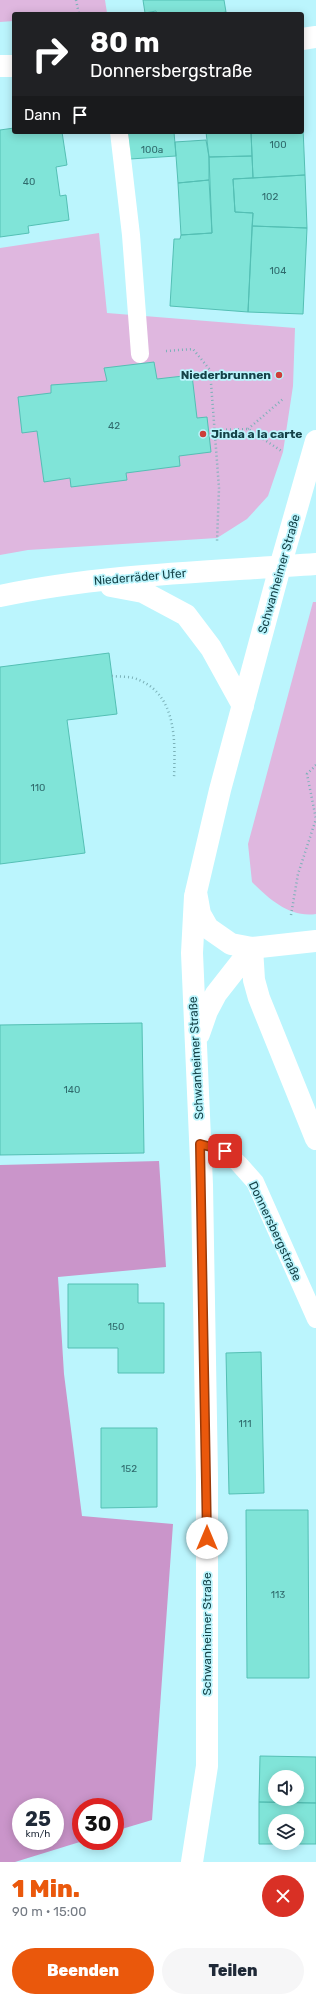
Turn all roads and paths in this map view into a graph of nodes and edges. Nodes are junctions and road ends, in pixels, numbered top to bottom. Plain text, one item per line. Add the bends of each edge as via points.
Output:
1 (76, 0) edge
2 (79, 12) edge
3 (316, 37) edge
4 (304, 39) edge
5 (0, 66) edge
6 (12, 66) edge
7 (119, 134) edge
8 (140, 354) joint
9 (283, 399) dead end
10 (248, 429) junction
11 (214, 430) junction
12 (316, 441) edge
13 (287, 454) dead end
14 (217, 545) dead end
15 (316, 564) edge
16 (280, 567) junction
17 (91, 581) junction
18 (0, 596) edge
19 (112, 676) dead end
20 (243, 706) junction
21 (316, 765) edge
22 (174, 779) dead end
23 (316, 819) edge
24 (196, 892) junction
25 (291, 918) dead end
26 (316, 941) edge
27 (252, 948) junction
28 (195, 1045) junction
29 (316, 1139) edge
30 (200, 1144) junction
31 (316, 1319) edge
32 (193, 1855) edge
33 (176, 1862) edge

1 - 2 path
3 - 4 street
5 - 6 street
7 - 8 lane via 131,236
8 - 11 path via 193,349 210,370
9 - 10 path
10 - 11 path
10 - 13 path
11 - 14 path via 219,488
12 - 16 street, Schwanheimer Straße
15 - 16 street, Niederräder Ufer
16 - 17 street, Niederräder Ufer
16 - 20 street, Schwanheimer Straße
17 - 18 street, Niederräder Ufer via 48,586
17 - 20 street via 143,592 186,616 211,648
19 - 22 path via 138,679 158,691 171,715 175,746
20 - 24 street, Schwanheimer Straße
21 - 23 path via 307,774
23 - 25 path via 298,874
24 - 27 street via 200,914 208,928 231,944
24 - 28 street, Schwanheimer Straße via 192,953
26 - 27 street
27 - 28 street via 216,994
27 - 29 street via 254,980 259,998
28 - 30 street, Schwanheimer Straße
30 - 31 lane, Donnersbergstraße via 225,1151 255,1182
30 - 32 street, Schwanheimer Straße via 207,1477 207,1766
32 - 33 street, Schwanheimer Straße

